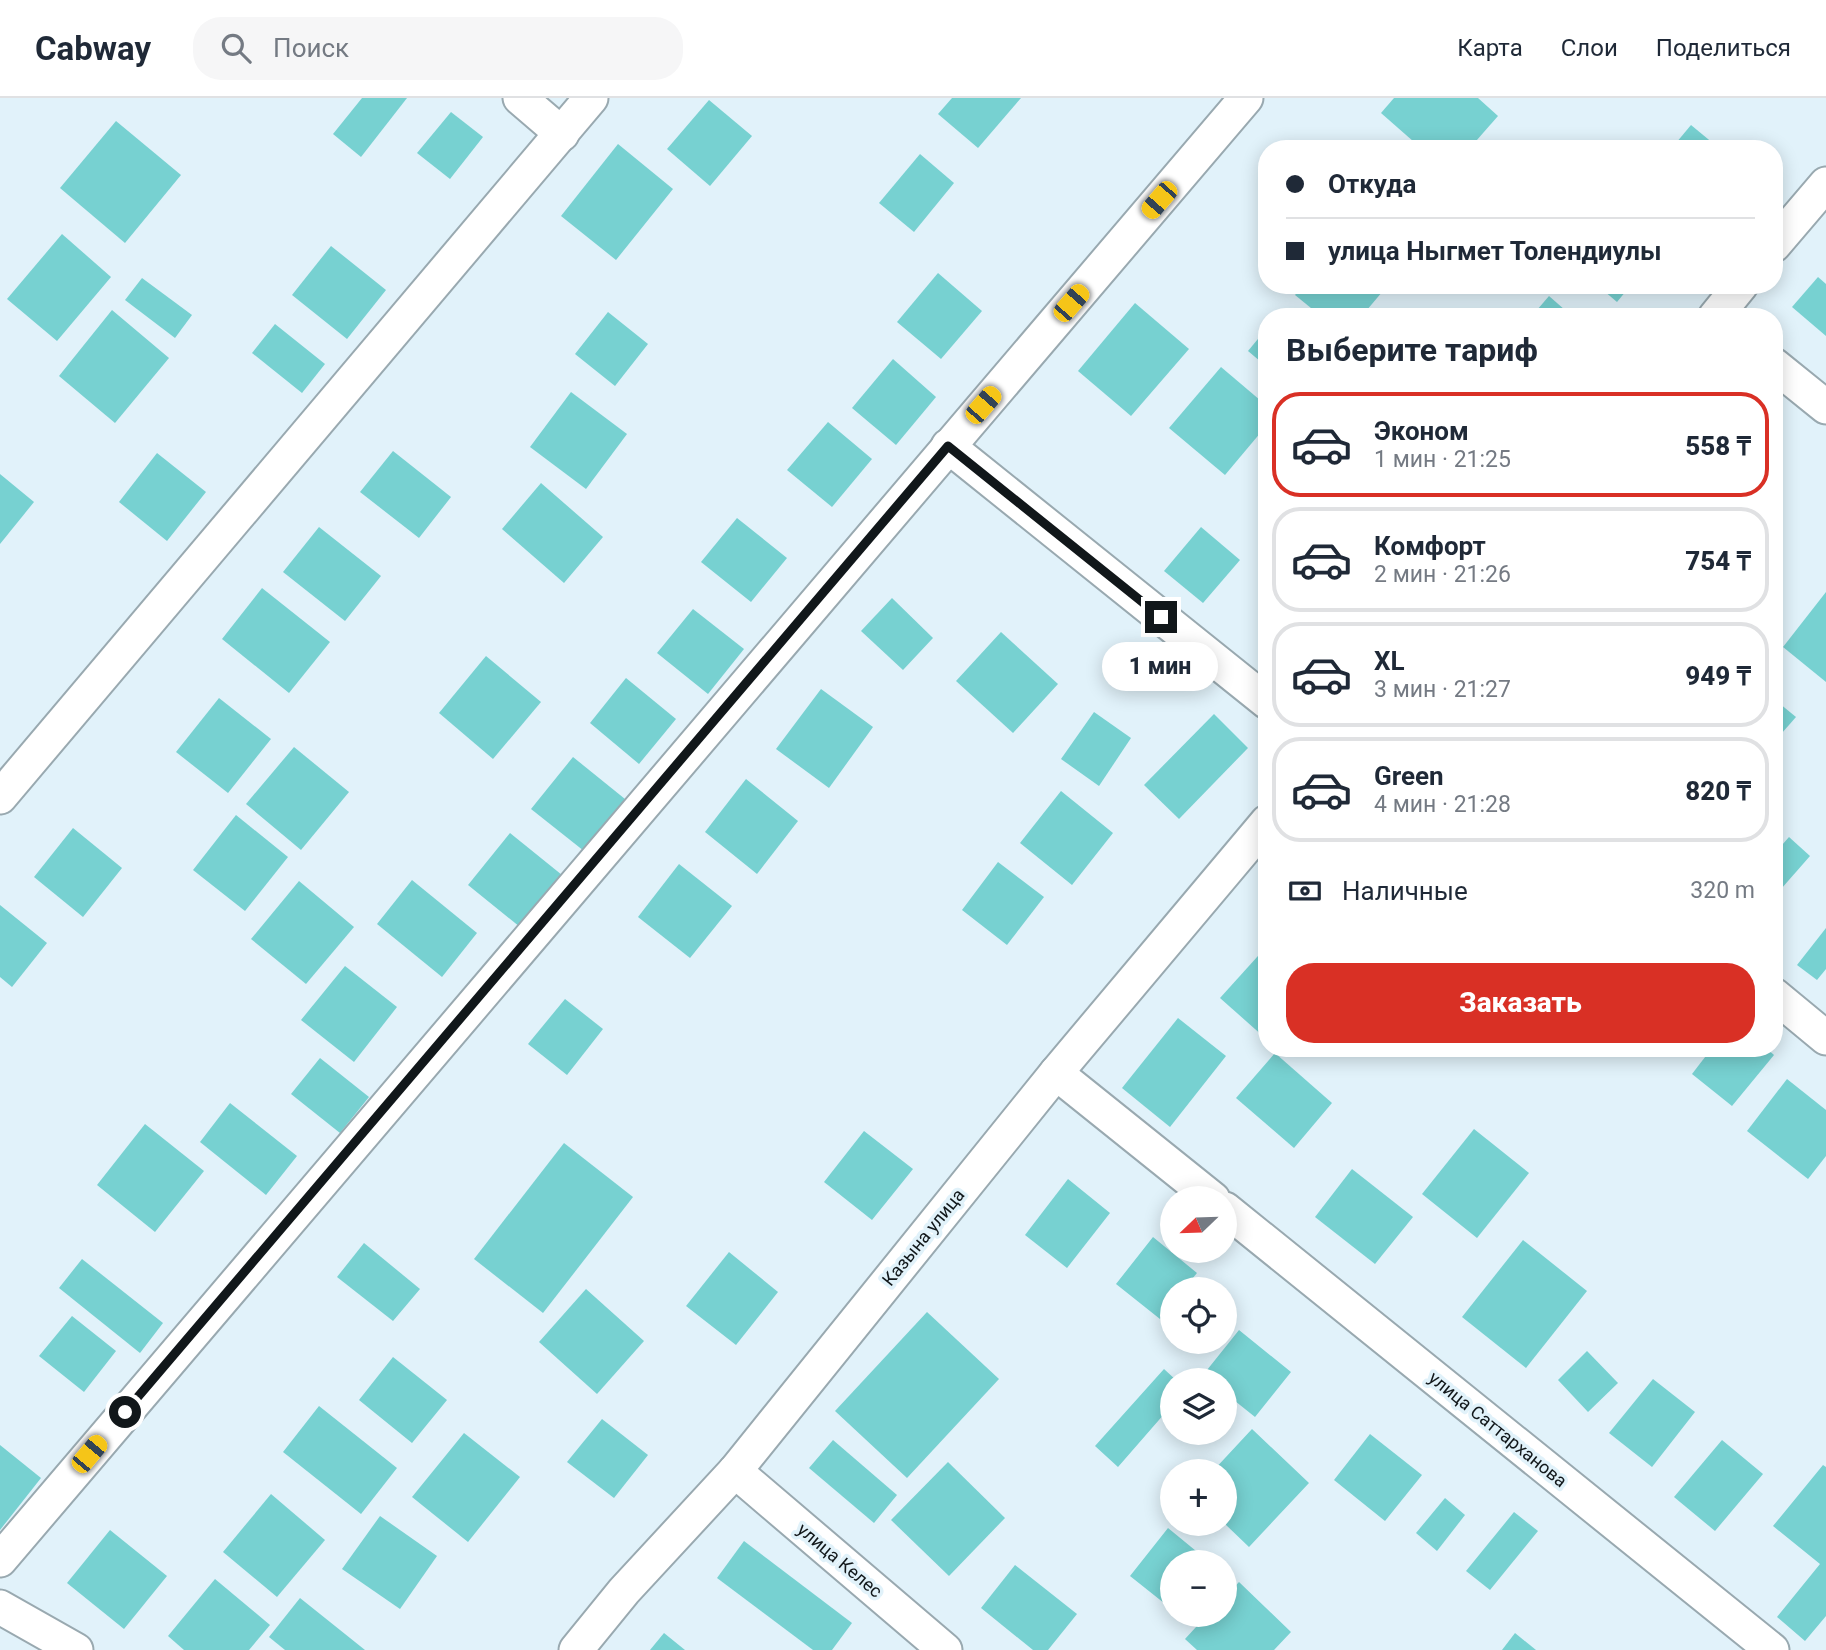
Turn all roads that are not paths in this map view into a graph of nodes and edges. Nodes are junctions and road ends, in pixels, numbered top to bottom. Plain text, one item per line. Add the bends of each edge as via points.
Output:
1 (520, 98) edge
2 (591, 98) edge
3 (1246, 98) edge
4 (562, 134) junction
5 (1826, 184) edge
6 (1783, 234) edge
7 (1734, 294) edge
8 (1722, 308) edge
9 (1783, 372) edge
10 (1826, 407) edge
11 (948, 446) junction
12 (1258, 695) edge
13 (0, 797) edge
14 (1258, 833) edge
15 (1783, 1002) edge
16 (1826, 1038) edge
17 (1056, 1073) junction
18 (1197, 1186) edge
19 (1237, 1219) edge
20 (735, 1471) junction
21 (0, 1560) edge
22 (0, 1607) edge
23 (76, 1650) edge
24 (576, 1650) edge
25 (945, 1650) edge
26 (1772, 1650) edge

1 - 4 street
2 - 4 street
3 - 11 street
4 - 13 street
5 - 6 street
7 - 8 street
9 - 10 street
11 - 12 street
11 - 21 street
14 - 17 street, Казына улица
15 - 16 street
17 - 18 street
17 - 20 street, Казына улица
19 - 26 street, улица Саттарханова
20 - 24 street, Казына улица
20 - 25 street, улица Келес
22 - 23 street

